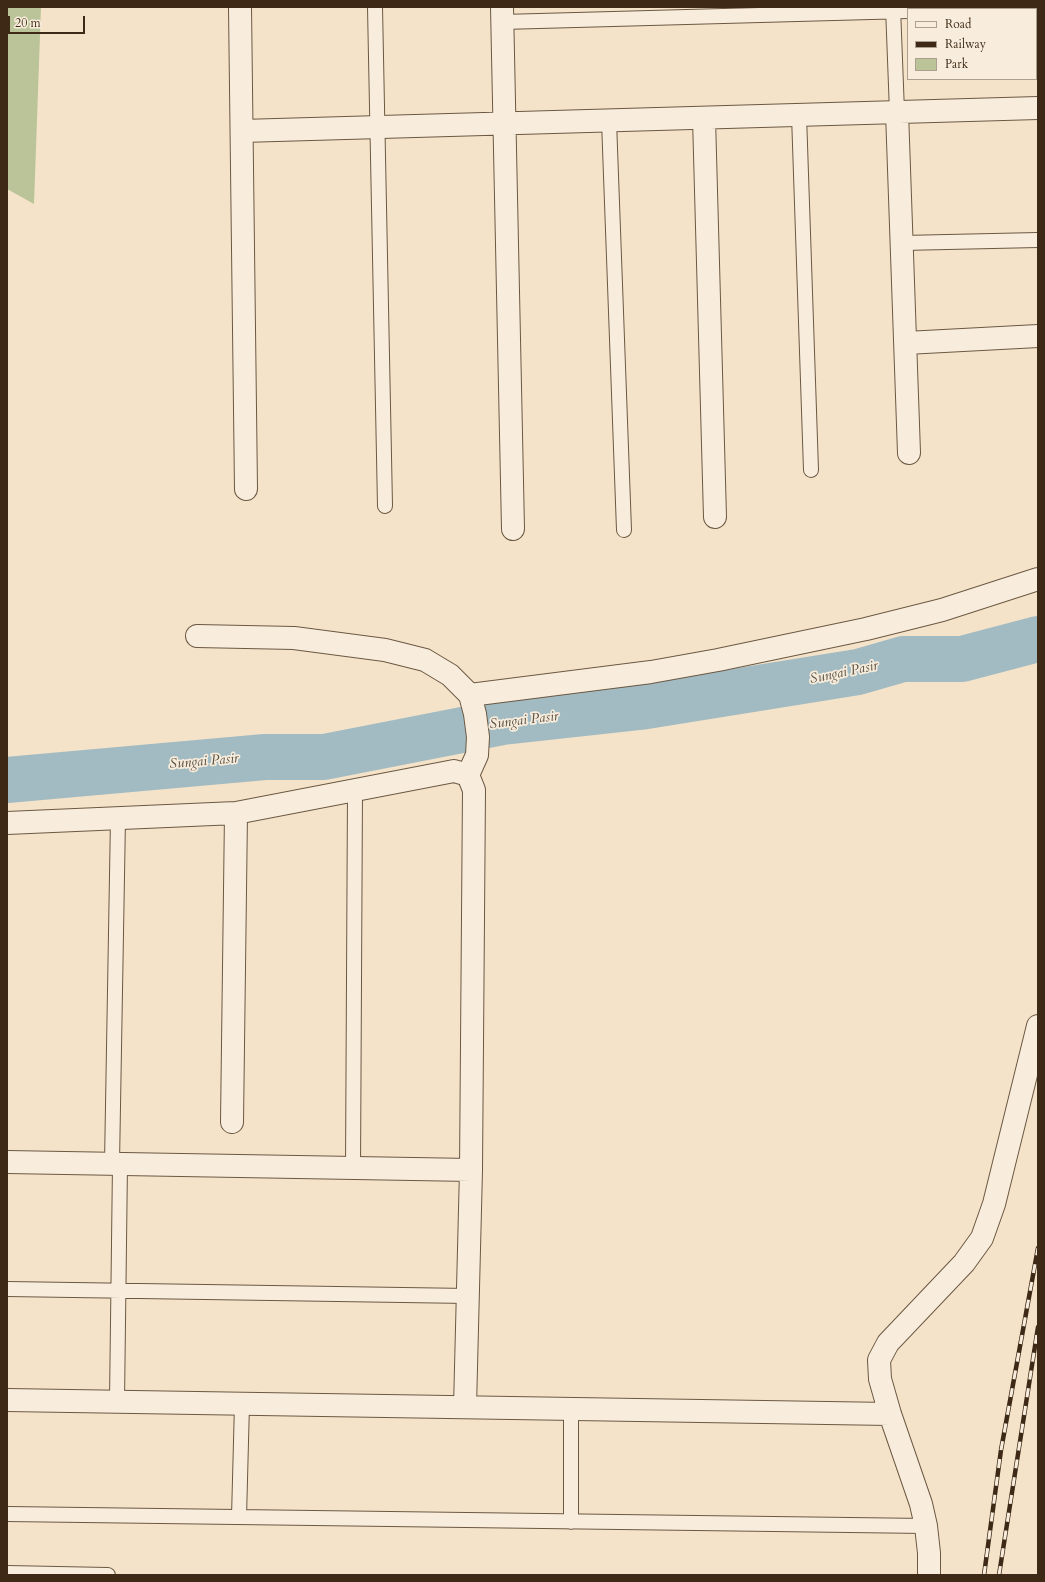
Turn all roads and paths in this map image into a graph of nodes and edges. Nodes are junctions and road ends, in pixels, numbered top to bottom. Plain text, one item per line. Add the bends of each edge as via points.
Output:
1 (240, 7) edge
2 (375, 7) edge
3 (1038, 7) edge
4 (1005, 8) edge
5 (893, 9) edge
6 (907, 11) edge
7 (502, 15) edge
8 (1038, 108) edge
9 (897, 112) junction
10 (799, 115) junction
11 (704, 118) junction
12 (609, 121) junction
13 (504, 124) junction
14 (378, 127) junction
15 (242, 131) junction
16 (1038, 240) edge
17 (902, 243) junction
18 (1038, 336) edge
19 (906, 343) junction
20 (910, 453) dead end
21 (811, 470) dead end
22 (246, 489) dead end
23 (385, 506) dead end
24 (715, 518) dead end
25 (513, 529) dead end
26 (624, 530) dead end
27 (1038, 579) edge
28 (197, 636) dead end
29 (473, 705) junction
30 (468, 775) junction
31 (355, 791) junction
32 (236, 813) junction
33 (118, 818) junction
34 (7, 823) edge
35 (1038, 1026) edge
36 (232, 1122) dead end
37 (7, 1162) edge
38 (116, 1163) junction
39 (353, 1168) junction
40 (471, 1170) junction
41 (7, 1289) edge
42 (119, 1292) junction
43 (469, 1296) junction
44 (7, 1400) edge
45 (117, 1401) junction
46 (242, 1404) junction
47 (465, 1407) junction
48 (571, 1408) junction
49 (890, 1414) junction
50 (7, 1514) edge
51 (239, 1517) junction
52 (571, 1522) junction
53 (926, 1526) junction
54 (7, 1573) edge
55 (84, 1575) edge
56 (108, 1575) edge
57 (929, 1575) edge

1 - 15 street
2 - 14 lane
3 - 4 lane
5 - 6 lane
5 - 7 lane
5 - 9 lane
7 - 13 street
8 - 9 street
9 - 10 street
9 - 17 street
10 - 11 street
10 - 21 lane
11 - 12 street
11 - 24 street
12 - 13 street
12 - 26 lane
13 - 14 street
13 - 25 street
14 - 15 street
14 - 23 lane
15 - 22 street
16 - 17 lane
17 - 19 street
18 - 19 street
19 - 20 street
27 - 29 street via 942,610 866,629 718,660
28 - 29 street via 294,638 385,650 425,660 450,675
29 - 30 street via 478,737 477,755
30 - 31 street via 454,771
30 - 40 street via 474,790
31 - 32 street
31 - 39 lane
32 - 33 street
32 - 36 street
33 - 34 street
33 - 38 lane
35 - 49 street via 994,1204 982,1238 964,1263 888,1343 879,1360 880,1379
37 - 38 street
38 - 39 street
38 - 42 lane
39 - 40 street
40 - 43 street
41 - 42 lane
42 - 43 lane
42 - 45 lane
43 - 47 street
44 - 45 street
45 - 46 street
46 - 47 street
46 - 51 lane
47 - 48 street
48 - 49 street
48 - 52 lane
49 - 53 street
50 - 51 lane
51 - 52 lane
52 - 53 lane
53 - 57 street
54 - 55 lane
55 - 56 lane

